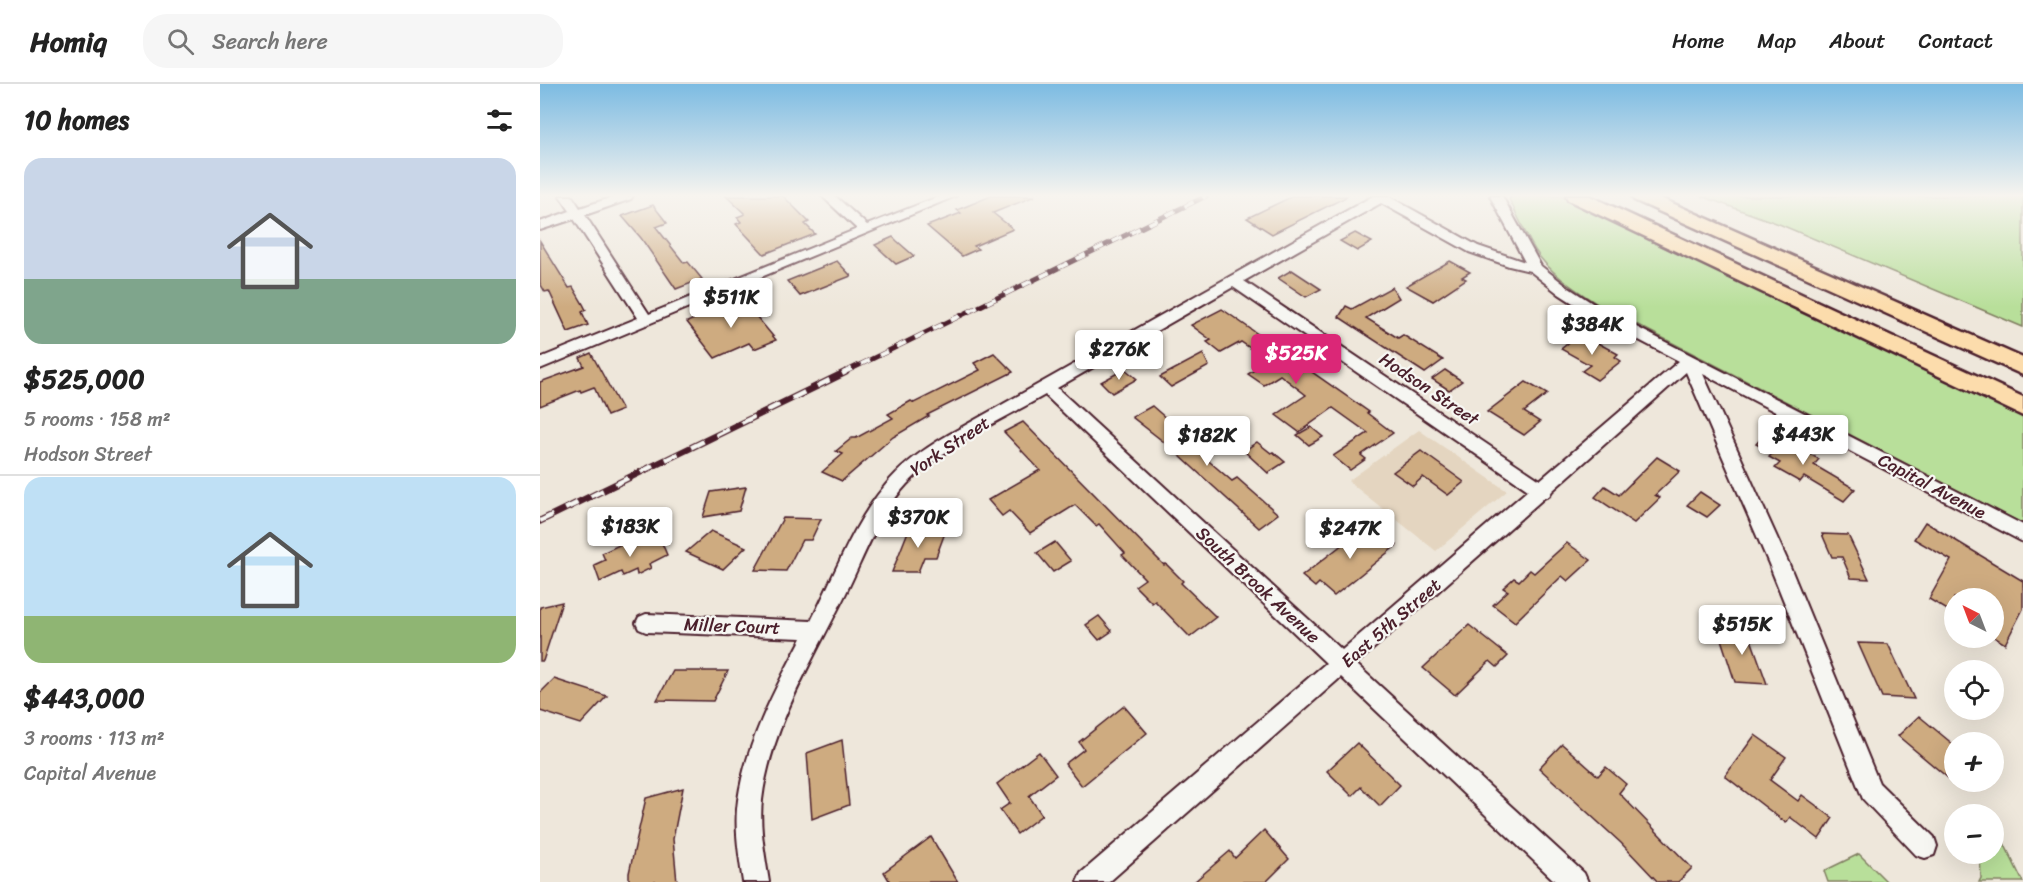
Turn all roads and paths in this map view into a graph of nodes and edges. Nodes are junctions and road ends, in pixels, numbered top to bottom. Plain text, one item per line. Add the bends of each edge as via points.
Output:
1 (589, 233) edge
2 (857, 233) edge
3 (1316, 233) edge
4 (1447, 233) edge
5 (1516, 233) edge
6 (1656, 233) edge
7 (1724, 233) edge
8 (1535, 268) junction
9 (1234, 280) junction
10 (646, 320) junction
11 (1689, 361) junction
12 (540, 364) edge
13 (2023, 367) edge
14 (1046, 387) junction
15 (2023, 407) edge
16 (1543, 491) junction
17 (2023, 534) edge
18 (646, 623) dead end
19 (818, 630) junction
20 (1342, 664) junction
21 (1925, 846) dead end
22 (756, 882) edge
23 (1090, 882) edge
24 (1575, 882) edge

1 - 10 street
2 - 10 street
3 - 9 street, York Street
4 - 8 street via 1487,255
5 - 8 street, Capital Avenue
6 - 15 highway
7 - 13 highway
8 - 11 street, Capital Avenue via 1598,313
9 - 14 street, York Street
9 - 16 street, Hodson Street
10 - 12 street
11 - 16 street, East 5th Street
11 - 17 street, Capital Avenue
11 - 21 street via 1779,564 1871,791
14 - 19 street, York Street via 928,455 907,473 875,514
14 - 20 street, South Brook Avenue
16 - 20 street, East 5th Street
18 - 19 street, Miller Court
19 - 22 street, York Street via 771,726 756,772 750,801 750,842
20 - 23 street, East 5th Street
20 - 24 street, South Brook Avenue

